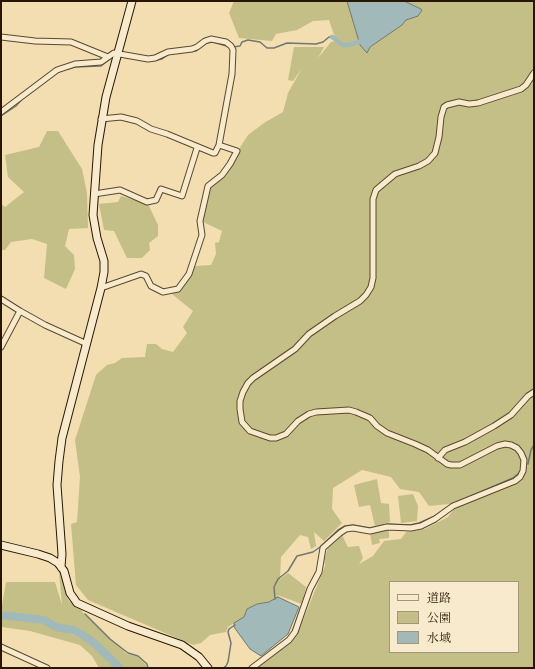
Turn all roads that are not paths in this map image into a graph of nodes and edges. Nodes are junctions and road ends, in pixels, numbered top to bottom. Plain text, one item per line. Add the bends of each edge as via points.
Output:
1 (132, 1) edge
2 (1, 37) edge
3 (118, 53) junction
4 (108, 57) junction
5 (534, 73) edge
6 (1, 112) edge
7 (101, 119) junction
8 (219, 145) junction
9 (197, 148) junction
10 (94, 194) junction
11 (101, 288) junction
12 (1, 299) edge
13 (20, 312) junction
14 (87, 344) junction
15 (1, 347) edge
16 (534, 392) edge
17 (438, 458) junction
18 (1, 545) edge
19 (61, 567) junction
20 (1, 648) edge
21 (47, 668) edge
22 (208, 668) edge
23 (252, 668) edge

1 - 3 street
2 - 4 street via 71,42
3 - 4 street
3 - 7 street
3 - 8 street via 148,59 168,52 192,49 211,39 226,42 232,48 232,74
4 - 6 street via 101,62 75,64 57,70
5 - 17 street via 532,79 520,88 478,103 459,102 444,107 435,152 428,161 395,174 376,190 373,199 373,278 366,295 309,334 295,349 253,378 240,401 244,426 250,431 270,438 286,434 309,414 349,410 364,414 382,431 416,444
7 - 9 street via 121,117 138,121
7 - 10 street
8 - 9 street via 215,153
8 - 11 street via 237,151 222,175 208,186 200,221 202,235 189,274 178,290 163,292 151,286 146,276 141,274
9 - 10 street via 182,196 161,189 156,200 147,202 120,190
10 - 11 street via 94,220 104,261
11 - 14 street
12 - 13 street
13 - 14 street
13 - 15 street
14 - 19 street via 62,438 59,461 57,485
16 - 17 street via 511,415 465,442 445,450
17 - 23 street via 447,464 460,465 505,444 517,448 524,460 524,466 520,477 515,481 453,506 421,526 387,527 370,531 353,528 340,533 323,548 319,572 310,589 295,632 289,640
18 - 19 street via 50,558
19 - 22 street via 70,594 77,603 128,626 182,645
20 - 21 street

